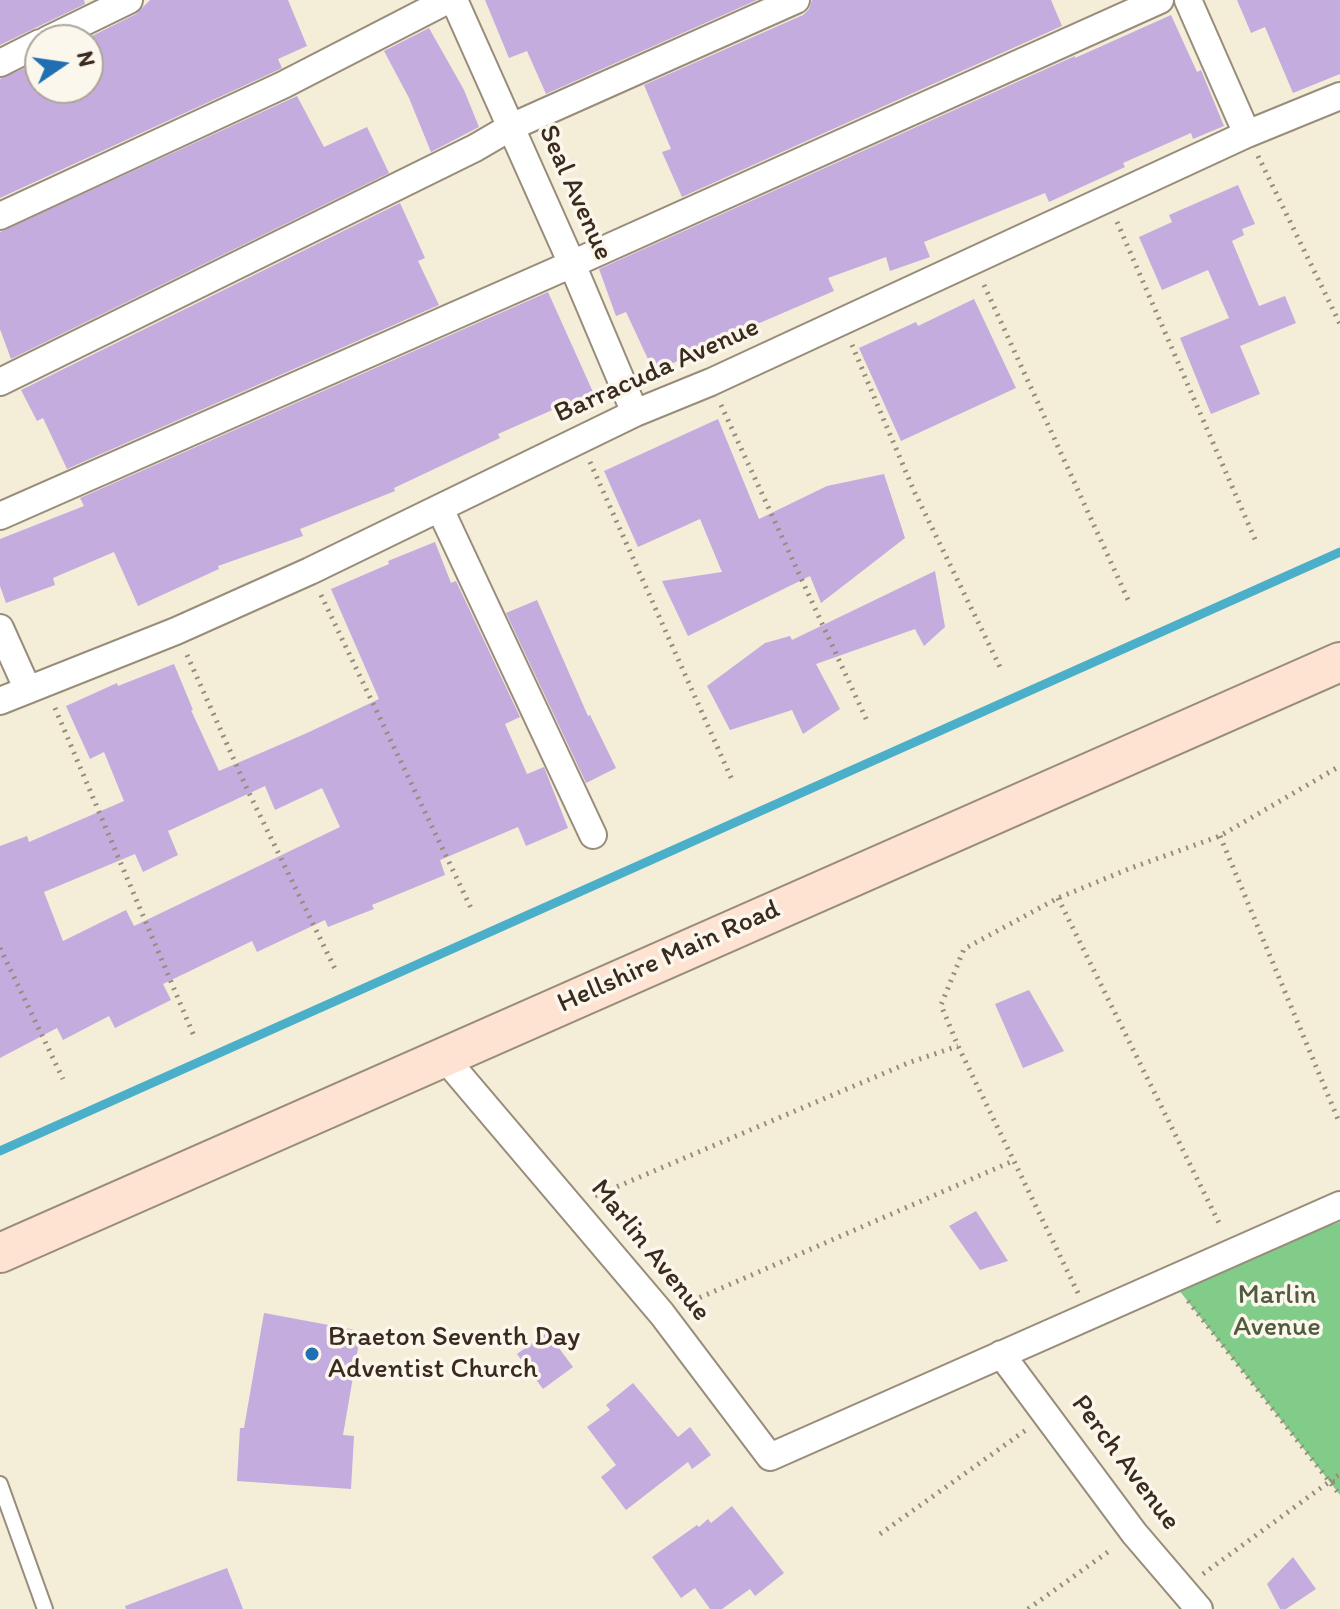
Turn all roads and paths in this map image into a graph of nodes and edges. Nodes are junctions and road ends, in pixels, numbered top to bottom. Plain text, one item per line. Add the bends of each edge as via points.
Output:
1 (129, 0) edge
2 (451, 0) edge
3 (796, 0) edge
4 (1160, 0) edge
5 (1188, 0) edge
6 (80, 24) edge
7 (24, 51) edge
8 (0, 63) edge
9 (1340, 96) edge
10 (511, 127) junction
11 (1247, 134) junction
12 (1107, 200) junction
13 (0, 216) edge
14 (973, 262) junction
15 (572, 264) junction
16 (842, 322) junction
17 (1340, 324) edge
18 (0, 382) edge
19 (711, 382) junction
20 (635, 413) junction
21 (580, 439) junction
22 (440, 509) junction
23 (0, 516) edge
24 (1257, 544) dead end
25 (310, 571) junction
26 (1130, 604) dead end
27 (0, 628) edge
28 (176, 631) junction
29 (1340, 662) edge
30 (1000, 667) dead end
31 (36, 687) junction
32 (0, 701) edge
33 (868, 723) dead end
34 (1340, 766) edge
35 (733, 782) dead end
36 (593, 835) dead end
37 (1220, 836) junction
38 (1058, 898) junction
39 (471, 908) dead end
40 (0, 948) edge
41 (337, 973) dead end
42 (194, 1036) dead end
43 (958, 1046) junction
44 (443, 1056) junction
45 (63, 1079) dead end
46 (1340, 1124) edge
47 (1013, 1161) junction
48 (1340, 1205) edge
49 (572, 1206) junction
50 (0, 1253) edge
51 (1234, 1253) junction
52 (1171, 1280) junction
53 (662, 1314) junction
54 (1089, 1315) junction
55 (1001, 1354) junction
56 (1048, 1415) junction
57 (1340, 1474) edge
58 (1340, 1481) edge
59 (1329, 1482) junction
60 (0, 1484) edge
61 (1340, 1495) edge
62 (1134, 1533) junction
63 (880, 1534) dead end
64 (1191, 1599) edge
65 (45, 1609) edge
66 (1028, 1609) edge

1 - 6 street
2 - 10 street, Seal Avenue
2 - 13 street via 283,85
3 - 10 street
4 - 15 street
5 - 11 street
7 - 8 street
9 - 11 street, Barracuda Avenue
10 - 15 street, Seal Avenue
10 - 18 street
11 - 12 street, Barracuda Avenue
11 - 17 path
12 - 14 street, Barracuda Avenue
12 - 24 path
14 - 16 street, Barracuda Avenue
14 - 26 path
15 - 20 street, Seal Avenue
15 - 23 street
16 - 19 street, Barracuda Avenue
16 - 30 path via 914,491
19 - 20 street, Barracuda Avenue
19 - 33 path
20 - 21 street, Barracuda Avenue
21 - 22 street, Barracuda Avenue
21 - 35 path
22 - 25 street, Barracuda Avenue
22 - 36 street
25 - 28 street, Barracuda Avenue
25 - 39 path
27 - 31 street
28 - 31 street, Barracuda Avenue
28 - 41 path
29 - 44 main road, Hellshire Main Road
31 - 32 street, Barracuda Avenue
31 - 42 path
34 - 37 path
37 - 38 path
37 - 46 path
38 - 43 path via 964,949 941,1005
38 - 51 path
40 - 45 path
43 - 47 path
43 - 49 path
44 - 49 street, Marlin Avenue
44 - 50 main road, Hellshire Main Road
47 - 53 path
47 - 54 path
48 - 51 street, Marlin Avenue
49 - 53 street, Marlin Avenue
51 - 52 street, Marlin Avenue
52 - 54 street, Marlin Avenue
52 - 59 path
53 - 55 street, Marlin Avenue via 770,1457
54 - 55 street, Marlin Avenue
55 - 56 street, Perch Avenue
56 - 62 street, Perch Avenue
56 - 63 path
57 - 59 path
58 - 59 path
59 - 61 path
59 - 64 path
60 - 65 lane
62 - 64 street, Perch Avenue
62 - 66 path

